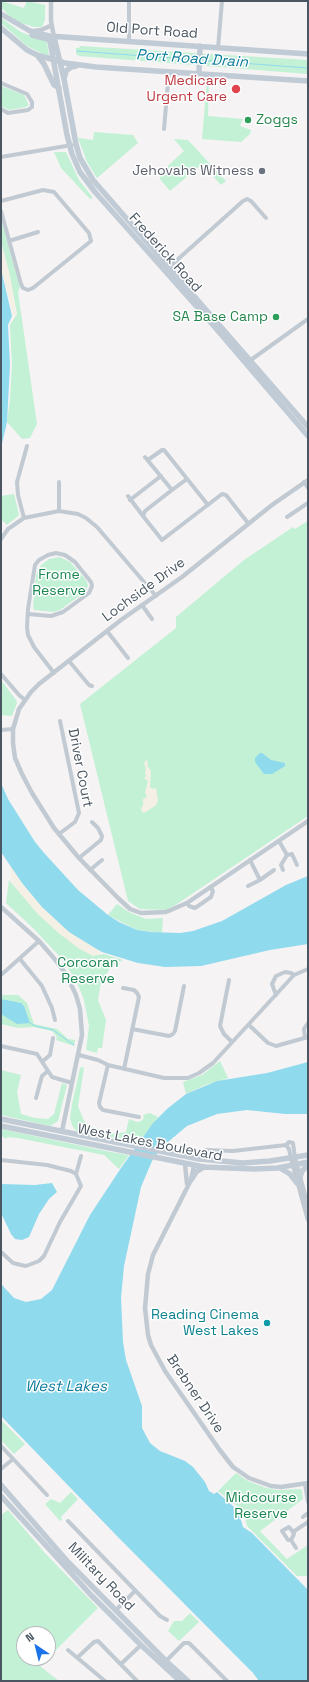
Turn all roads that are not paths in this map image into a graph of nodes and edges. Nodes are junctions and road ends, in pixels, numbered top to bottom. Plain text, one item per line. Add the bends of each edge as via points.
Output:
1 (51, 1) edge
2 (129, 1) edge
3 (222, 1) edge
4 (1, 14) edge
5 (50, 24) junction
6 (1, 28) edge
7 (30, 31) junction
8 (52, 38) junction
9 (129, 41) junction
10 (200, 46) junction
11 (218, 48) junction
12 (308, 54) edge
13 (37, 55) junction
14 (57, 61) junction
15 (80, 65) junction
16 (169, 71) junction
17 (199, 73) junction
18 (64, 79) junction
19 (308, 81) edge
20 (1, 83) edge
21 (59, 88) junction
22 (1, 109) edge
23 (164, 129) dead end
24 (76, 144) junction
25 (69, 145) junction
26 (1, 157) edge
27 (1, 201) edge
28 (1, 211) edge
29 (266, 218) dead end
30 (38, 232) dead end
31 (9, 241) junction
32 (167, 269) junction
33 (308, 319) edge
34 (248, 362) junction
35 (308, 427) edge
36 (308, 436) edge
37 (28, 446) dead end
38 (161, 476) junction
39 (187, 479) junction
40 (306, 481) edge
41 (58, 482) dead end
42 (308, 488) edge
43 (172, 490) junction
44 (308, 503) edge
45 (208, 505) junction
46 (59, 511) junction
47 (143, 516) junction
48 (24, 518) junction
49 (287, 518) dead end
50 (248, 524) junction
51 (1, 539) edge
52 (156, 596) junction
53 (142, 605) junction
54 (28, 614) junction
55 (152, 619) dead end
56 (107, 631) junction
57 (128, 658) dead end
58 (69, 661) junction
59 (54, 672) junction
60 (1, 674) edge
61 (92, 686) dead end
62 (25, 700) junction
63 (60, 721) dead end
64 (13, 729) junction
65 (1, 730) edge
66 (92, 822) dead end
67 (308, 822) edge
68 (59, 834) junction
69 (279, 840) junction
70 (287, 855) junction
71 (79, 858) junction
72 (102, 860) dead end
73 (250, 860) junction
74 (298, 865) dead end
75 (90, 870) junction
76 (274, 870) dead end
77 (283, 870) dead end
78 (260, 880) junction
79 (248, 886) dead end
80 (210, 887) junction
81 (187, 903) junction
82 (1, 906) edge
83 (39, 941) junction
84 (20, 959) junction
85 (308, 968) edge
86 (1, 975) edge
87 (294, 975) junction
88 (230, 980) dead end
89 (184, 986) dead end
90 (123, 988) dead end
91 (276, 994) junction
92 (55, 1020) dead end
93 (308, 1023) edge
94 (249, 1025) junction
95 (132, 1029) junction
96 (306, 1037) edge
97 (53, 1038) dead end
98 (232, 1042) junction
99 (1, 1046) edge
100 (79, 1055) junction
101 (43, 1061) junction
102 (108, 1065) junction
103 (124, 1069) junction
104 (48, 1072) junction
105 (72, 1083) junction
106 (36, 1098) dead end
107 (139, 1117) dead end
108 (1, 1119) edge
109 (8, 1120) junction
110 (1, 1126) edge
111 (28, 1131) junction
112 (62, 1131) junction
113 (60, 1138) junction
114 (206, 1150) dead end
115 (171, 1153) junction
116 (308, 1155) edge
117 (81, 1156) dead end
118 (293, 1158) junction
119 (1, 1160) edge
120 (185, 1164) junction
121 (308, 1164) edge
122 (295, 1165) junction
123 (194, 1166) junction
124 (204, 1167) junction
125 (278, 1168) junction
126 (76, 1174) junction
127 (191, 1180) junction
128 (299, 1180) junction
129 (187, 1188) junction
130 (308, 1207) edge
131 (308, 1220) edge
132 (1, 1252) edge
133 (1, 1446) edge
134 (13, 1459) junction
135 (1, 1470) edge
136 (307, 1483) edge
137 (1, 1485) edge
138 (47, 1495) dead end
139 (1, 1496) edge
140 (308, 1502) edge
141 (308, 1514) edge
142 (303, 1517) dead end
143 (68, 1521) dead end
144 (307, 1525) edge
145 (293, 1532) junction
146 (291, 1540) junction
147 (296, 1548) dead end
148 (66, 1564) junction
149 (135, 1591) junction
150 (116, 1610) junction
151 (168, 1620) dead end
152 (140, 1645) junction
153 (68, 1650) dead end
154 (78, 1658) junction
155 (166, 1661) junction
156 (121, 1664) junction
157 (105, 1681) edge
158 (137, 1681) edge
159 (180, 1681) edge
160 (188, 1681) edge
161 (227, 1681) edge

1 - 5 street
2 - 9 street
3 - 11 street
4 - 7 main road
5 - 7 street via 39,31
5 - 8 street
6 - 13 main road via 20,46
7 - 8 main road, Old Port Road via 33,35
8 - 9 main road, Old Port Road
8 - 14 main road
9 - 10 main road, Old Port Road
10 - 11 main road, Old Port Road
10 - 17 main road
11 - 12 main road, Old Port Road
13 - 14 main road
13 - 21 main road via 54,85
14 - 15 main road
14 - 18 main road, Frederick Road
14 - 21 main road, Frederick Road
15 - 16 main road
15 - 18 main road via 66,71
16 - 17 main road
16 - 23 street
17 - 19 main road
18 - 24 main road, Frederick Road
20 - 22 street via 27,94 32,107 8,113
21 - 25 main road, Frederick Road
24 - 25 street
24 - 32 main road, Frederick Road via 80,158 92,180
25 - 26 street
25 - 32 main road, Frederick Road via 77,166 91,187
27 - 31 street via 44,190 54,192 91,238 90,243 28,290 21,284
28 - 31 street
29 - 32 street via 251,201 243,201
30 - 31 street
32 - 34 main road, Frederick Road
33 - 34 street
34 - 35 main road, Frederick Road
34 - 36 main road, Frederick Road
37 - 48 street via 17,482
38 - 39 street via 147,458 164,450
38 - 43 street
38 - 47 street via 129,498
39 - 43 street
39 - 45 street
40 - 42 street, Lochside Drive
40 - 50 street, Lochside Drive
41 - 46 street
43 - 47 street via 145,511
44 - 49 street
45 - 47 street via 162,540
45 - 50 street via 222,494 226,495
46 - 48 street
46 - 52 street via 78,514 97,527
48 - 51 street via 8,529
50 - 52 street, Lochside Drive
52 - 53 street, Lochside Drive
53 - 55 street
53 - 56 street, Lochside Drive
54 - 54 street via 34,569 43,557 56,553 65,555 75,562 91,582 89,593 63,612 51,616
54 - 59 street via 30,641
56 - 57 street
56 - 58 street, Lochside Drive
58 - 59 street, Lochside Drive
58 - 61 street
59 - 62 street, Lochside Drive
60 - 62 street
62 - 64 street, Lochside Drive via 19,709
63 - 68 street, Driver Court via 79,813 75,822
64 - 65 street
64 - 68 street, Lochside Drive via 18,766 42,810
66 - 71 street via 98,828 101,840
67 - 69 street, Lochside Drive
68 - 71 street, Lochside Drive
69 - 70 street
69 - 73 street, Lochside Drive
70 - 74 street via 292,854
70 - 77 street via 281,865
71 - 75 street, Lochside Drive
72 - 75 street
73 - 78 street
73 - 80 street, Lochside Drive
75 - 81 street, Lochside Drive via 127,906 141,913 166,912
76 - 78 street
78 - 79 street
80 - 81 street, Lochside Drive
80 - 81 street via 213,891 211,897 195,908
82 - 83 street
83 - 84 street
83 - 100 street via 66,974 76,995 82,1024
84 - 86 street
84 - 92 street via 42,986
85 - 87 street
87 - 91 street
87 - 91 street via 285,972 276,976 272,984
88 - 98 street via 220,1026
89 - 95 street via 173,1034 169,1036
90 - 95 street via 134,990 139,997
91 - 94 street
93 - 96 street via 304,1029
94 - 96 street via 268,1043 276,1046
94 - 98 street
95 - 103 street
97 - 101 street via 50,1055
98 - 103 street via 207,1068 188,1078 164,1078
99 - 101 street via 37,1054
100 - 102 street
100 - 105 street
101 - 104 street
102 - 103 street
102 - 107 street via 100,1107 103,1110
104 - 105 street via 52,1077
104 - 106 street via 42,1076
105 - 112 street
108 - 109 main road, West Lakes Boulevard
109 - 111 main road via 7,1124 23,1127
109 - 112 main road, West Lakes Boulevard
110 - 111 main road, West Lakes Boulevard
111 - 113 main road, West Lakes Boulevard
112 - 113 main road, West Lakes Boulevard
112 - 115 main road, West Lakes Boulevard
113 - 120 main road, West Lakes Boulevard
114 - 118 street via 233,1152 289,1147
115 - 118 main road, West Lakes Boulevard via 199,1159 243,1163
115 - 123 main road via 190,1161
116 - 118 main road, West Lakes Boulevard
117 - 126 street
118 - 122 street
119 - 126 street via 56,1167
120 - 123 main road, West Lakes Boulevard
120 - 129 street
121 - 122 main road, West Lakes Boulevard
121 - 128 main road
122 - 125 main road, West Lakes Boulevard
122 - 128 street
123 - 124 main road, West Lakes Boulevard
123 - 127 street, Brebner Drive
124 - 125 main road, West Lakes Boulevard
124 - 127 main road via 196,1172
125 - 128 main road
126 - 132 street via 80,1189 44,1256 34,1263 21,1266 8,1260
127 - 129 street, Brebner Drive
128 - 130 street
128 - 131 street
129 - 136 street, Brebner Drive via 153,1255 148,1274 145,1308 151,1345 164,1371 233,1466 249,1478 271,1486 281,1488
133 - 134 street
134 - 135 street
134 - 138 street
136 - 140 street, Brebner Drive
137 - 148 main road, Military Road
139 - 148 main road, Military Road
141 - 142 street
143 - 149 street
144 - 145 street
145 - 146 street
145 - 146 street via 289,1527 282,1532
146 - 147 street
148 - 150 main road, Military Road
148 - 152 main road, Military Road
149 - 150 street
149 - 151 street via 160,1616
150 - 155 main road, Military Road
152 - 156 street
152 - 159 main road, Military Road
153 - 154 street
154 - 156 street via 98,1641
154 - 157 street
155 - 160 main road, Military Road
155 - 161 street via 184,1644 189,1643
156 - 158 street

